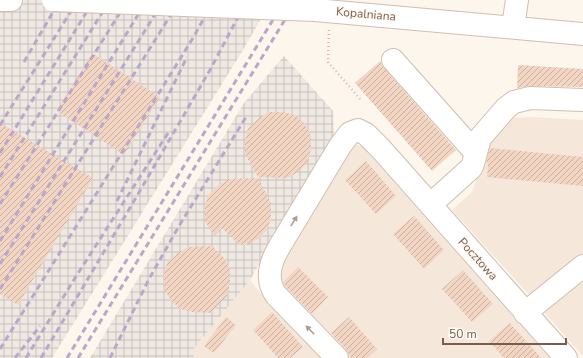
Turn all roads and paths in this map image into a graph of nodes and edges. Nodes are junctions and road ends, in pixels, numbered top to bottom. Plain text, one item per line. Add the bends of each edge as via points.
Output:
1 (0, 0) edge
2 (10, 0) edge
3 (52, 0) edge
4 (517, 0) edge
5 (322, 10) junction
6 (513, 27) junction
7 (583, 34) edge
8 (393, 60) dead end
9 (361, 100) dead end
10 (583, 100) edge
11 (475, 152) junction
12 (430, 205) junction
13 (583, 266) edge
14 (525, 312) junction
15 (337, 358) edge
16 (566, 358) edge

1 - 2 street
3 - 5 street, Kopalniana, bridge
4 - 6 street
5 - 6 street, Kopalniana
5 - 9 path via 328,62
6 - 7 street, Kopalniana
8 - 11 street
10 - 11 street via 530,98 514,102 483,133
11 - 12 street via 470,168
12 - 14 street, Pocztowa
15 -> 12 street, Pocztowa via 272,288 269,278 273,258 280,244 340,146 350,133 358,130 370,138
13 - 14 street
14 - 16 street, Pocztowa

